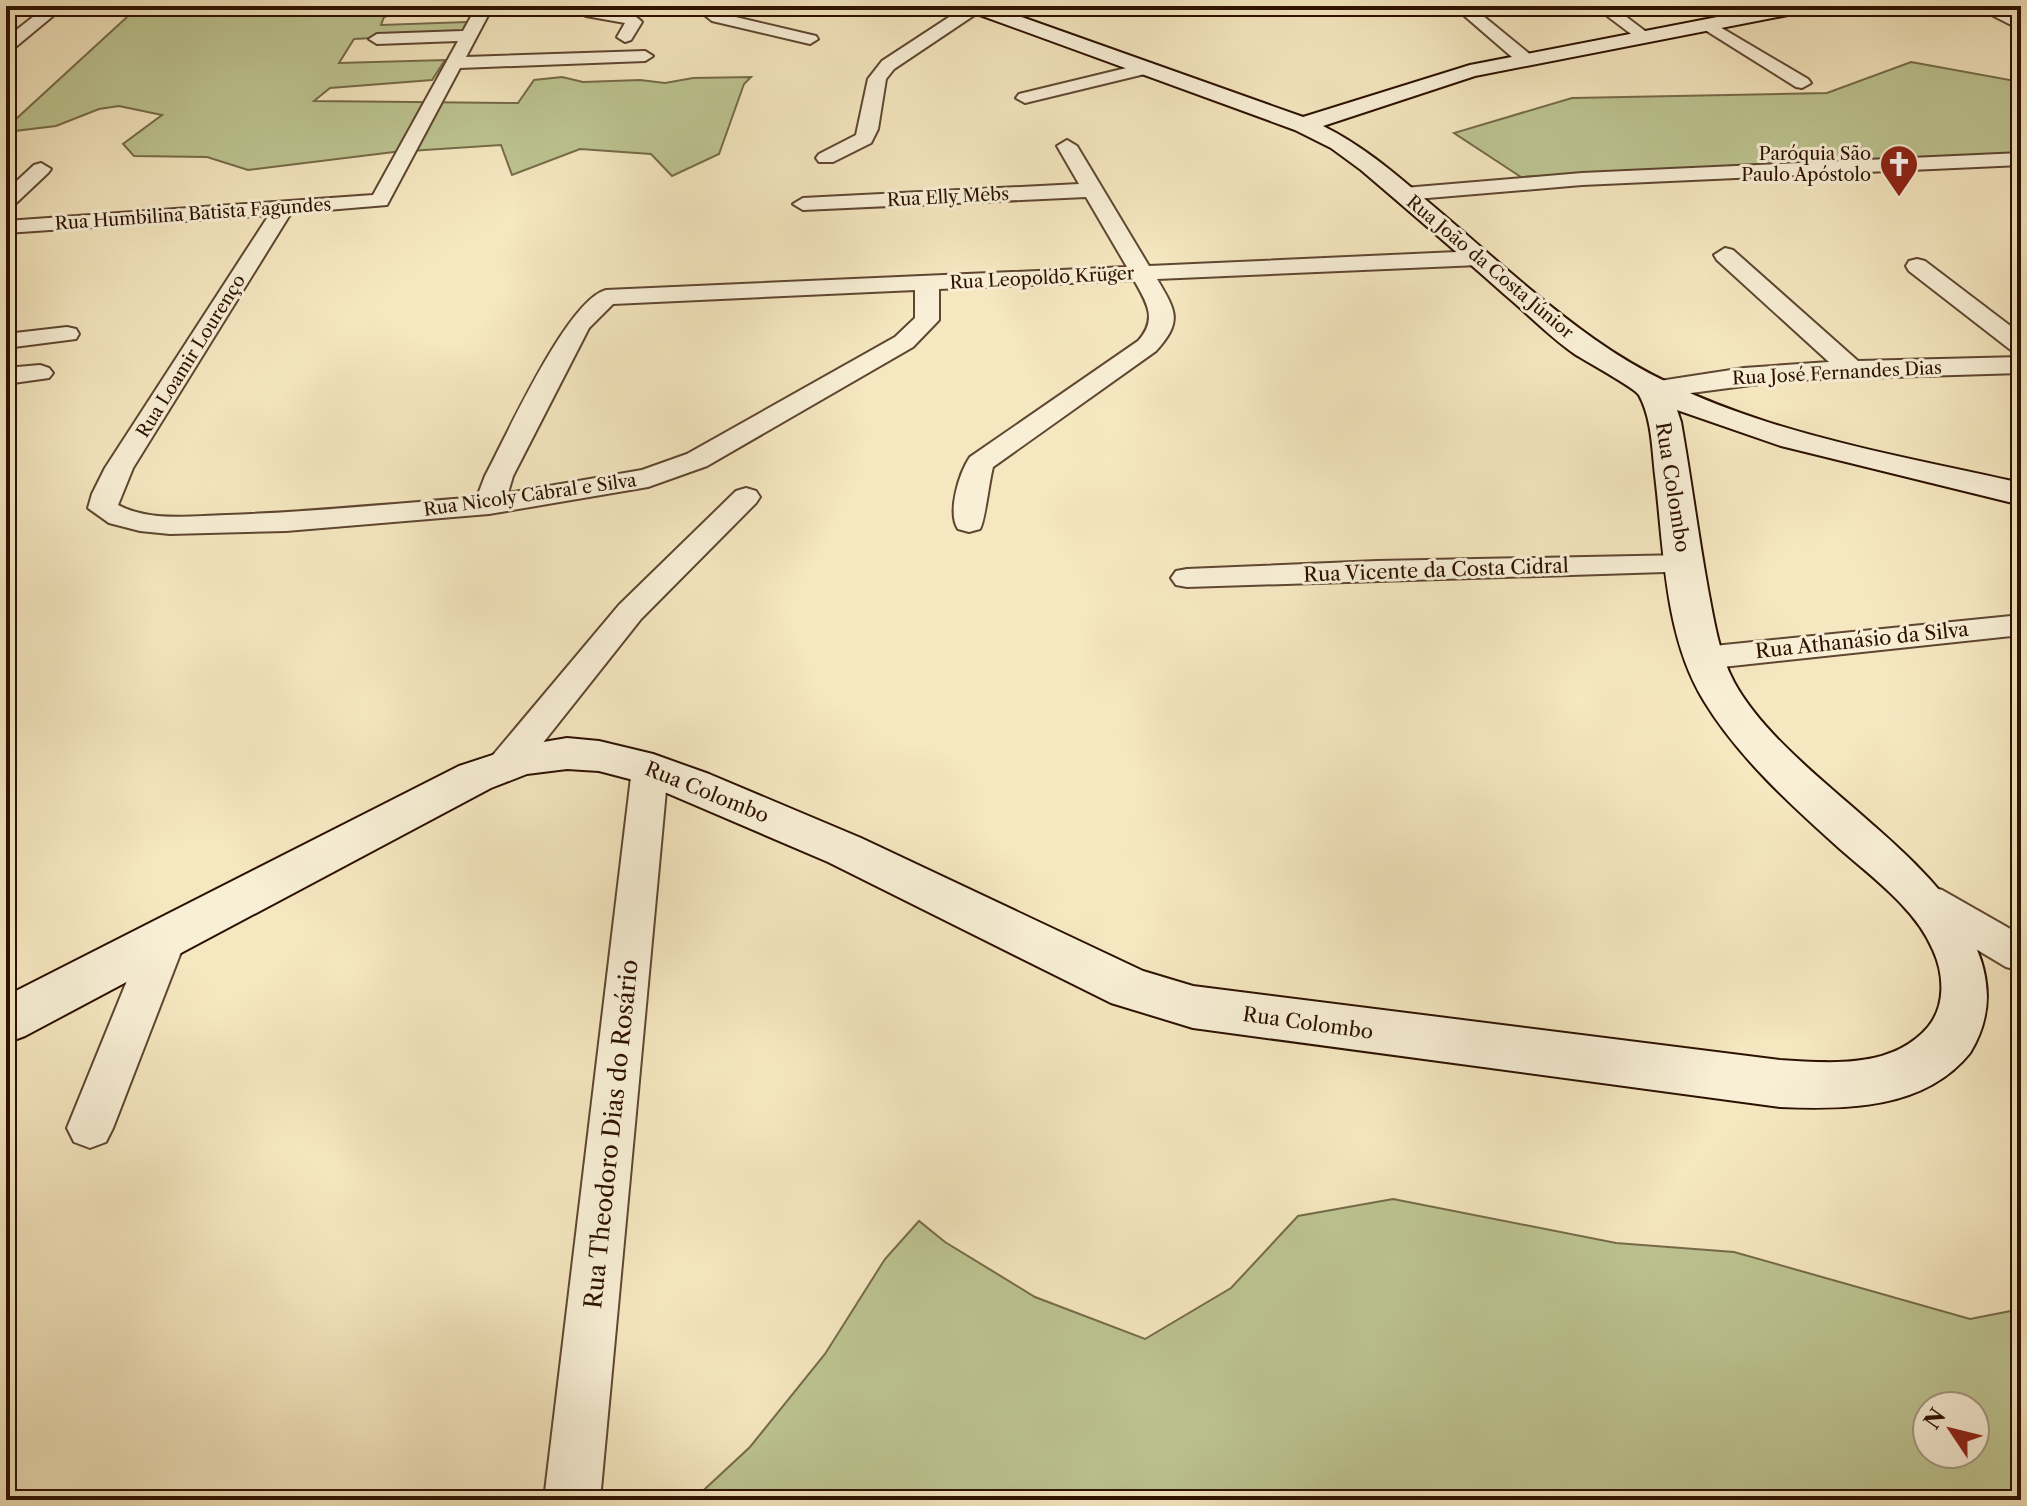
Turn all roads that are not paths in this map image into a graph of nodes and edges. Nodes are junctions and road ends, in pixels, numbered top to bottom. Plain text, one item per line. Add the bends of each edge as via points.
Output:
1 (57, 6) edge
2 (485, 6) edge
3 (577, 6) edge
4 (710, 6) edge
5 (974, 6) edge
6 (1177, 6) edge
7 (1461, 6) edge
8 (1602, 6) edge
9 (1803, 6) edge
10 (1982, 6) edge
11 (1708, 25) junction
12 (2021, 25) edge
13 (469, 36) junction
14 (625, 37) dead end
15 (1645, 37) junction
16 (377, 39) dead end
17 (810, 39) dead end
18 (6, 46) edge
19 (645, 56) dead end
20 (1526, 60) junction
21 (454, 63) junction
22 (1147, 68) junction
23 (1802, 83) dead end
24 (1025, 98) dead end
25 (1303, 125) junction
26 (1067, 146) dead end
27 (826, 158) dead end
28 (2021, 159) edge
29 (41, 169) dead end
30 (1093, 190) junction
31 (1404, 194) junction
32 (6, 202) edge
33 (803, 204) dead end
34 (285, 207) junction
35 (6, 227) edge
36 (1725, 255) dead end
37 (1479, 258) junction
38 (1917, 266) dead end
39 (1142, 273) junction
40 (927, 283) junction
41 (67, 334) dead end
42 (6, 341) edge
43 (2021, 346) edge
44 (2021, 365) edge
45 (1853, 370) junction
46 (40, 373) dead end
47 (6, 376) edge
48 (1653, 390) junction
49 (2021, 494) edge
50 (746, 497) dead end
51 (489, 505) junction
52 (103, 508) joint
53 (969, 523) dead end
54 (1685, 564) junction
55 (1187, 578) dead end
56 (2021, 625) edge
57 (1983, 626) junction
58 (2021, 648) edge
59 (1704, 658) junction
60 (506, 764) junction
61 (650, 769) junction
62 (1928, 901) junction
63 (165, 939) junction
64 (2021, 955) edge
65 (6, 1021) edge
66 (90, 1128) dead end
67 (572, 1500) edge

1 - 18 street
2 - 13 street
3 - 14 street via 631,19
4 - 17 street via 718,18
5 - 6 street
5 - 22 street, Rua João da Costa Júnior
5 - 27 street via 888,65 874,90 864,139
7 - 20 street
8 - 15 street
9 - 11 street
10 - 12 street
11 - 15 street
11 - 23 street
13 - 16 street
13 - 21 street
15 - 20 street
19 - 21 street
20 - 25 street via 1453,76
21 - 34 street, Rua Humbilina Batista Fagundes via 380,201
22 - 24 street
22 - 25 street, Rua João da Costa Júnior
25 - 31 street, Rua João da Costa Júnior via 1355,154
26 - 30 street
28 - 31 street via 1582,179
29 - 32 street
30 - 33 street, Rua Elly Mebs
30 - 39 street
31 - 37 street, Rua João da Costa Júnior
34 - 35 street, Rua Humbilina Batista Fagundes
34 - 52 street, Rua Loamir Lourenço via 119,468
36 - 45 street
37 - 39 street, Rua Leopoldo Krüger
37 - 48 street, Rua João da Costa Júnior via 1582,345
38 - 43 street
39 - 40 street, Rua Leopoldo Krüger
39 - 53 street via 1162,308 1164,320 1156,336 980,463
40 - 51 street, Rua Nicoly Cabral e Silva via 927,320 904,342 697,460 648,478
40 - 51 street, Rua Leopoldo Krüger via 606,297 578,325
41 - 42 street
44 - 45 street, Rua José Fernandes Dias
45 - 48 street, Rua José Fernandes Dias via 1711,379
46 - 47 street
48 - 49 street, Rua João da Costa Júnior via 1780,434
48 - 54 street, Rua Colombo via 1665,422
50 - 60 street via 630,612
51 - 52 street, Rua Nicoly Cabral e Silva via 224,525 140,522
54 - 55 street, Rua Vicente da Costa Cidral
54 - 59 street, Rua Colombo
56 - 57 street, Rua Athanásio da Silva
57 - 58 street
57 - 59 street, Rua Athanásio da Silva
59 - 62 street, Rua Colombo via 1714,683 1743,723
60 - 61 street, Rua Colombo via 547,754 575,754
60 - 63 street, Rua Colombo
61 - 62 street, Rua Colombo via 838,847 1158,999 1720,1078 1855,1084 1896,1076 1937,1055 1960,1024 1967,982 1959,949
61 - 67 street, Rua Theodoro Dias do Rosário
62 - 64 street
63 - 65 street, Rua Colombo
63 - 66 street

